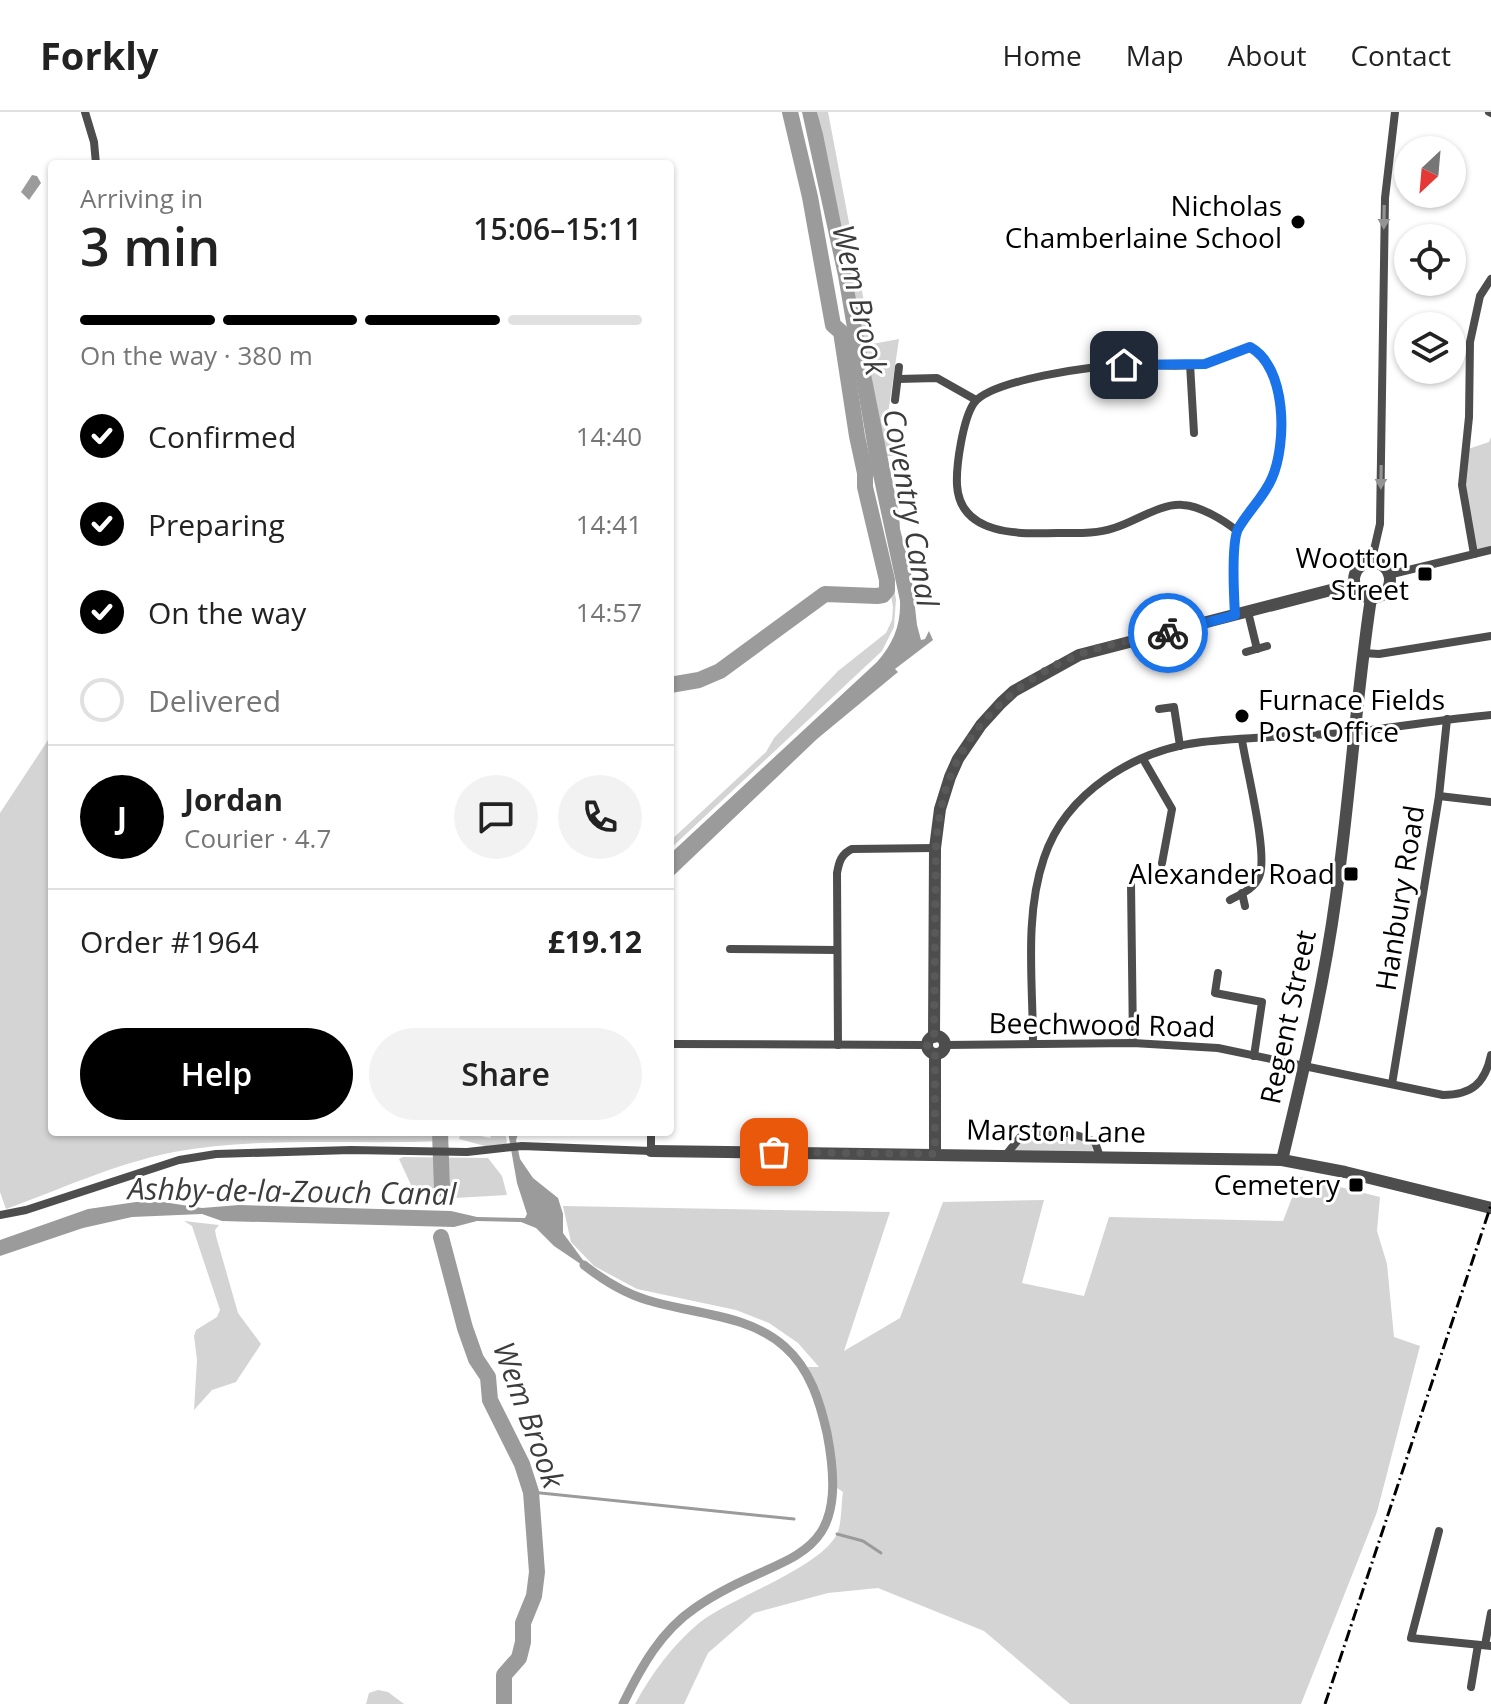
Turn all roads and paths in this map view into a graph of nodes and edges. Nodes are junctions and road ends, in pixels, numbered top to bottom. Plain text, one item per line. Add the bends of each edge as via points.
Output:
1 (85, 112) edge
2 (1395, 112) edge
3 (96, 160) edge
4 (1491, 279) edge
5 (1190, 364) junction
6 (899, 367) dead end
7 (898, 379) junction
8 (895, 400) dead end
9 (976, 400) junction
10 (1194, 433) dead end
11 (1237, 531) junction
12 (1491, 550) edge
13 (1474, 554) junction
14 (1371, 563) junction
15 (1388, 575) junction
16 (1354, 584) junction
17 (1371, 598) junction
18 (1242, 614) junction
19 (1491, 636) edge
20 (1267, 646) dead end
21 (1257, 649) junction
22 (1246, 652) dead end
23 (1363, 653) junction
24 (1159, 709) dead end
25 (1491, 715) edge
26 (1447, 719) junction
27 (1353, 732) junction
28 (1242, 740) junction
29 (1180, 746) junction
30 (1143, 759) junction
31 (1439, 796) junction
32 (1491, 802) edge
33 (935, 848) junction
34 (1162, 863) dead end
35 (1131, 883) dead end
36 (1242, 893) junction
37 (1230, 900) dead end
38 (1245, 906) dead end
39 (730, 949) dead end
40 (837, 950) junction
41 (1218, 973) dead end
42 (1133, 1043) junction
43 (674, 1044) edge
44 (1033, 1044) junction
45 (838, 1045) junction
46 (935, 1045) junction
47 (1491, 1055) edge
48 (1254, 1056) junction
49 (1304, 1066) junction
50 (1392, 1084) junction
51 (651, 1136) edge
52 (651, 1151) junction
53 (935, 1154) junction
54 (1005, 1156) junction
55 (1100, 1157) junction
56 (1282, 1160) junction
57 (1491, 1208) edge
58 (0, 1215) edge
59 (1439, 1531) dead end
60 (1491, 1613) edge
61 (1485, 1645) edge
62 (1471, 1687) dead end

1 - 3 street
2 -> 14 street via 1385,198 1380,524
4 - 13 street via 1480,296 1470,342 1462,485
5 - 9 street via 1093,367 1008,385
5 - 10 street
5 - 11 street via 1205,364 1250,347 1264,358 1277,381 1281,417 1273,477
6 - 7 street
7 - 8 street
7 - 9 street via 937,378
9 - 11 street via 968,414 957,491 963,507 987,527 1019,534 1096,533 1185,505
11 - 18 street via 1233,587
12 - 13 street
13 - 15 street
14 - 15 street
14 - 16 street via 1358,569
15 - 17 street via 1384,593
16 - 17 street
16 - 18 street
17 - 23 street, Regent Street
18 - 21 street
18 - 33 street via 1079,655 1014,691 958,759 940,809
19 - 23 street
20 - 21 street
21 - 22 street
23 - 27 street, Regent Street
24 - 29 street via 1174,707
25 - 26 street
26 - 27 street
26 - 31 street, Hanbury Road
27 - 28 street
27 - 49 street, Regent Street via 1336,898
28 - 29 street
28 - 36 street via 1262,865 1260,876
29 - 30 street
30 - 34 street via 1172,809
30 - 44 street via 1112,773 1085,795 1066,814 1045,854 1032,907
31 - 32 street
31 - 50 street, Hanbury Road
33 - 40 street via 845,852 837,873
33 - 46 street
35 - 42 street
36 - 37 street
36 - 38 street
39 - 40 street
40 - 45 street
41 - 48 street via 1215,993 1262,1002
42 - 44 street, Beechwood Road
42 - 48 street, Beechwood Road via 1218,1048
43 - 45 street, Beechwood Road
44 - 46 street, Beechwood Road
45 - 46 street, Beechwood Road
46 - 53 street
47 - 50 street, Beechwood Road via 1479,1085 1461,1095
48 - 49 street, Beechwood Road
49 - 50 street, Beechwood Road
49 - 56 street, Regent Street
51 - 52 street
52 - 53 street, Marston Lane
52 - 58 street, Marston Lane via 522,1146 216,1154 179,1160
53 - 54 street, Marston Lane
54 - 55 street, Marston Lane
54 - 55 street, Marston Lane via 1022,1135 1056,1131 1095,1142
55 - 56 street, Marston Lane
56 - 57 street, Marston Lane
59 - 61 street via 1411,1638
60 - 61 street
61 - 62 street

